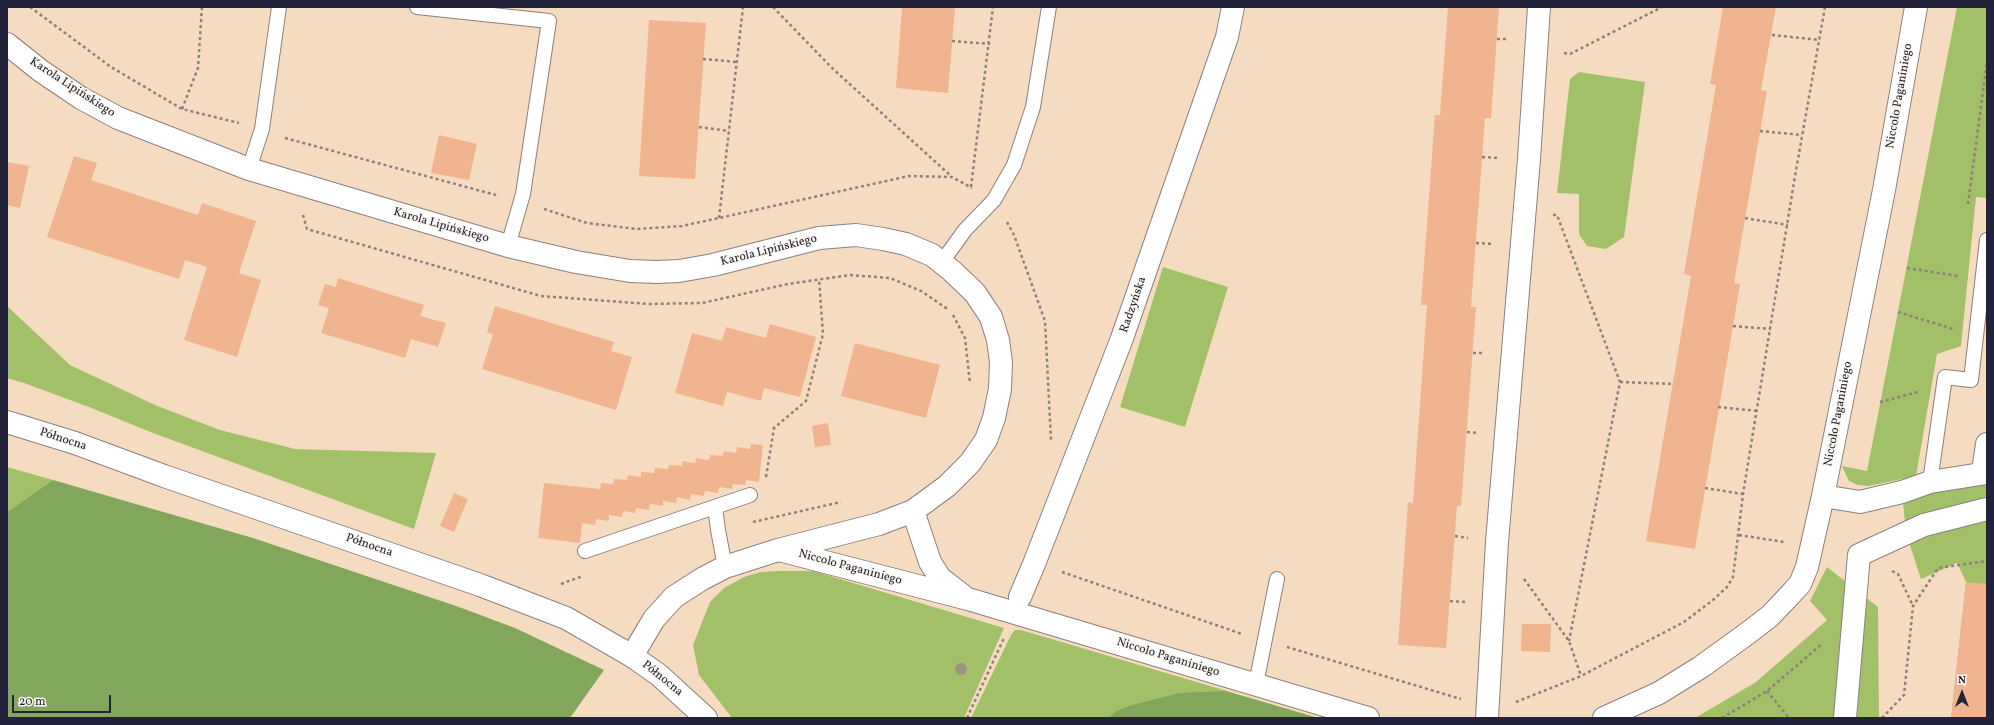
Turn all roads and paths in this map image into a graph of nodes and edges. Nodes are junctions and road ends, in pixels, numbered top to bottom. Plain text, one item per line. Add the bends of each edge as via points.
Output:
1 (30, 7) edge
2 (202, 7) edge
3 (279, 7) edge
4 (418, 7) edge
5 (743, 7) edge
6 (773, 7) edge
7 (993, 7) edge
8 (1049, 7) edge
9 (1233, 7) edge
10 (1539, 7) edge
11 (1662, 7) edge
12 (1825, 7) edge
13 (1916, 7) edge
14 (1772, 35) dead end
15 (1820, 40) junction
16 (952, 41) dead end
17 (7, 44) edge
18 (990, 44) junction
19 (1570, 54) dead end
20 (703, 59) dead end
21 (1987, 61) edge
22 (737, 62) junction
23 (182, 108) junction
24 (699, 127) dead end
25 (262, 129) junction
26 (729, 131) junction
27 (1760, 131) dead end
28 (1802, 135) junction
29 (249, 170) junction
30 (952, 177) dead end
31 (971, 188) dead end
32 (521, 201) junction
33 (1968, 204) dead end
34 (302, 211) dead end
35 (1557, 215) dead end
36 (1745, 218) dead end
37 (1788, 225) junction
38 (1987, 240) edge
39 (508, 246) junction
40 (942, 262) junction
41 (1907, 268) dead end
42 (818, 279) junction
43 (1982, 279) junction
44 (1898, 312) dead end
45 (1734, 326) dead end
46 (1771, 329) junction
47 (1976, 336) junction
48 (1620, 382) junction
49 (1673, 384) dead end
50 (1944, 385) junction
51 (970, 389) dead end
52 (1880, 402) dead end
53 (1718, 407) dead end
54 (1757, 411) junction
55 (7, 422) edge
56 (1987, 444) edge
57 (1985, 472) edge
58 (766, 482) dead end
59 (1930, 482) junction
60 (1705, 488) dead end
61 (1743, 494) junction
62 (750, 495) dead end
63 (1823, 496) junction
64 (844, 502) dead end
65 (715, 507) junction
66 (1987, 509) edge
67 (913, 511) junction
68 (761, 513) dead end
69 (760, 520) junction
70 (718, 530) junction
71 (1497, 542) junction
72 (778, 550) junction
73 (585, 551) dead end
74 (1987, 561) edge
75 (725, 567) junction
76 (586, 574) dead end
77 (1898, 574) dead end
78 (1277, 579) dead end
79 (557, 586) dead end
80 (1020, 597) dead end
81 (968, 599) junction
82 (1913, 606) junction
83 (1854, 611) junction
84 (1006, 634) dead end
85 (1569, 641) junction
86 (632, 656) junction
87 (1581, 676) junction
88 (1256, 684) junction
89 (1767, 691) junction
90 (1511, 704) dead end
91 (706, 718) edge
92 (967, 718) edge
93 (1368, 718) edge
94 (1487, 718) edge
95 (1604, 718) edge
96 (1722, 718) edge
97 (1788, 718) edge
98 (1845, 718) edge
99 (1882, 718) edge

1 - 23 path via 111,67
2 - 23 path via 198,68
3 - 25 lane
4 - 32 lane via 549,21
5 - 22 path
6 - 30 path via 832,68
7 - 18 path
8 - 40 lane via 1033,107 1014,164 994,200 965,230
9 - 80 street, Radzyńska via 1227,36 1121,341
10 - 71 street
11 - 19 path
12 - 15 path
13 - 63 street, Niccolo Paganiniego via 1884,190
14 - 15 path
15 - 28 path
16 - 18 path
17 - 29 street, Karola Lipińskiego via 41,71 118,118
18 - 31 path
20 - 22 path
21 - 33 path
22 - 26 path
23 - 25 path
24 - 26 path
25 - 29 lane
25 - 32 path via 294,141
26 - 32 path via 719,218 682,226 637,229 587,223
27 - 28 path
28 - 37 path
29 - 39 street, Karola Lipińskiego
32 - 39 lane
34 - 42 path via 307,229 541,296 649,304 702,303
35 - 48 path
36 - 37 path
37 - 46 path
38 - 43 lane
39 - 40 street, Karola Lipińskiego via 576,262 630,271 657,272 679,271 713,264 818,238 856,235 906,244
40 - 67 street, Karola Lipińskiego via 975,293 991,317 1001,362 1000,389 986,440 970,463 947,486
41 - 43 path
42 - 51 path via 850,275 890,278 921,291 951,311 965,338
42 - 58 path via 823,334 806,401 774,428
43 - 47 lane
44 - 47 path
45 - 46 path
46 - 54 path
47 - 50 lane via 1971,380 1945,377
48 - 49 path
48 - 85 path
50 - 52 path
50 - 59 lane
53 - 54 path
54 - 61 path
55 - 86 street, Północna via 75,443 171,479 525,601 566,618
56 - 57 street
57 - 59 street
59 - 63 street via 1860,502
60 - 61 path
61 - 87 path via 1733,577 1727,587 1684,622
62 - 65 lane
63 - 95 street, Niccolo Paganiniego via 1807,567 1800,584 1775,611 1701,667 1659,693
64 - 69 path
65 - 70 lane
65 - 73 lane
66 - 83 street via 1924,525 1859,555
67 - 72 street, Karola Lipińskiego via 878,524
67 - 81 street, Niccolo Paganiniego via 930,562 940,578
68 - 69 path
69 - 70 path
70 - 75 lane
71 - 85 path
71 - 94 street
72 - 75 street, Karola Lipińskiego
72 - 81 street, Niccolo Paganiniego
74 - 82 path via 1938,568
75 - 86 street, Karola Lipińskiego via 674,597 654,619
76 - 79 path
77 - 82 path
78 - 88 lane
81 - 88 street, Niccolo Paganiniego
82 - 99 path via 1904,695
83 - 89 path via 1838,630
83 - 98 street
84 - 92 path
85 - 87 path
86 - 91 street, Północna via 659,675
87 - 90 path
88 - 93 street, Niccolo Paganiniego
89 - 96 path
89 - 97 path

